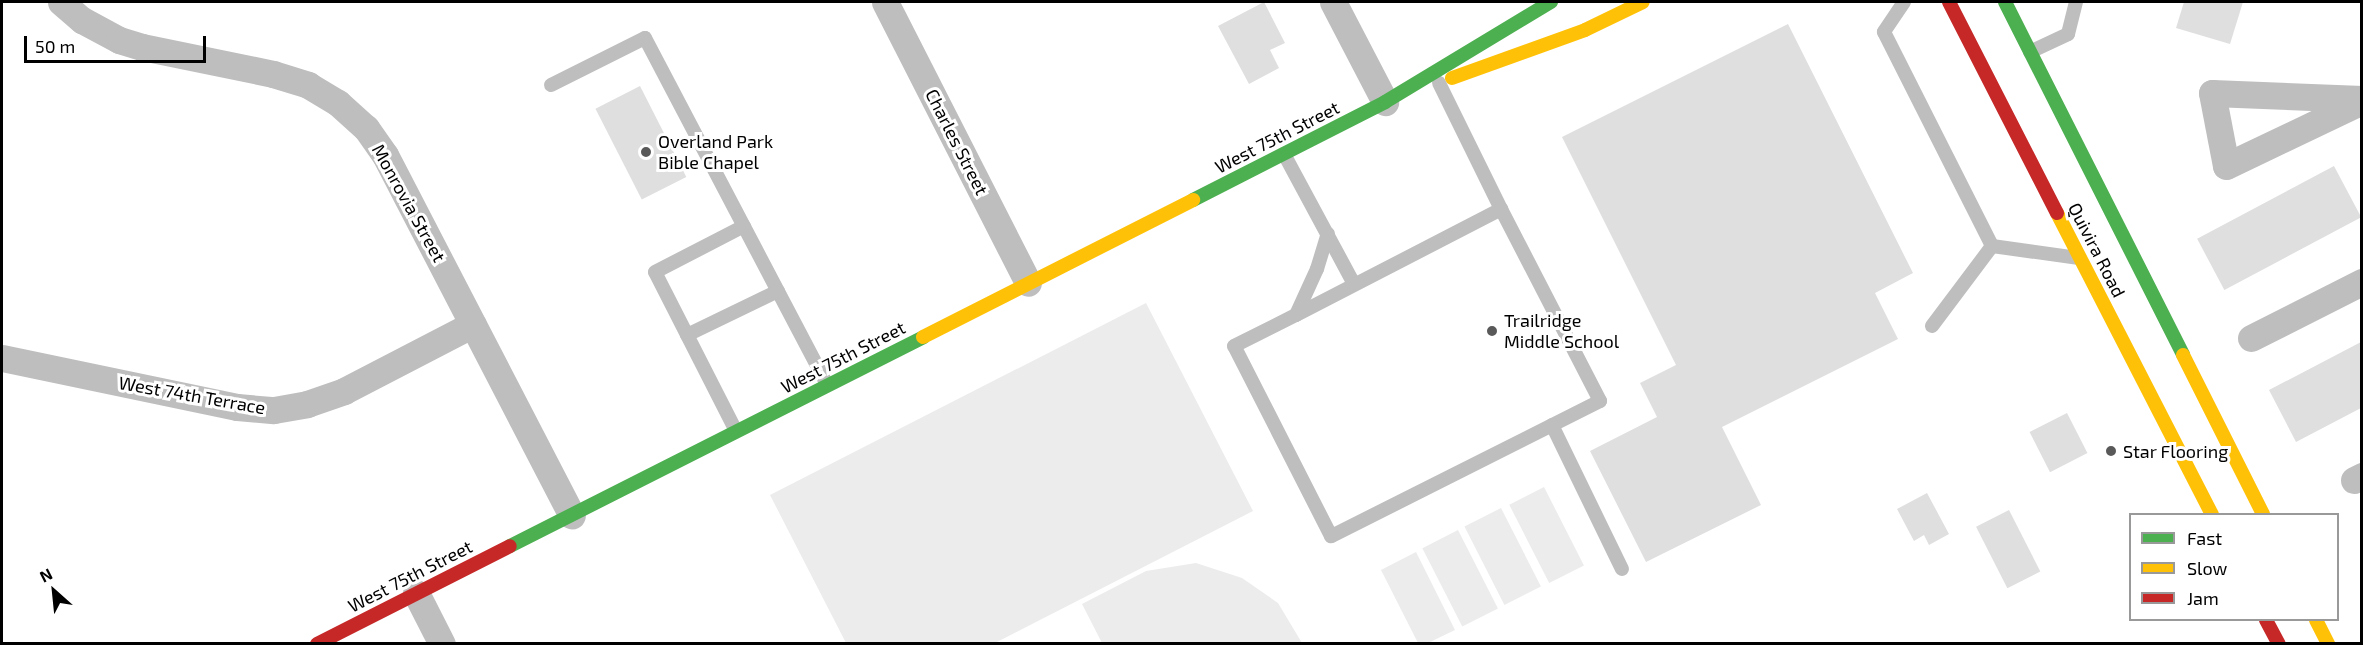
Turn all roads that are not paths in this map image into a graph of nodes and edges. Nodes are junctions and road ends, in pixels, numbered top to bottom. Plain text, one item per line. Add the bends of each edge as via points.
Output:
1 (61, 2) edge
2 (885, 2) edge
3 (1334, 2) edge
4 (1551, 2) edge
5 (1643, 2) edge
6 (1904, 2) edge
7 (1949, 2) edge
8 (2005, 2) edge
9 (2076, 2) edge
10 (2030, 52) junction
11 (1439, 83) junction
12 (551, 85) dead end
13 (2361, 100) edge
14 (1385, 102) junction
15 (1284, 154) junction
16 (1501, 209) junction
17 (744, 226) junction
18 (1328, 234) junction
19 (1992, 246) junction
20 (2081, 258) junction
21 (2361, 282) edge
22 (1028, 283) junction
23 (1354, 284) junction
24 (778, 291) junction
25 (1296, 315) junction
26 (473, 324) junction
27 (1932, 326) dead end
28 (687, 335) junction
29 (2251, 338) dead end
30 (2, 358) edge
31 (827, 385) junction
32 (1552, 425) junction
33 (736, 431) junction
34 (2211, 513) edge
35 (2262, 513) edge
36 (572, 514) junction
37 (1622, 569) dead end
38 (416, 593) junction
39 (2267, 621) edge
40 (2316, 621) edge
41 (317, 644) edge
42 (442, 644) edge
43 (2279, 644) edge
44 (2328, 644) edge

1 - 26 street, Monrovia Street via 82,20 119,40 308,85 338,103 366,128 385,154
2 - 22 street, Charles Street
3 - 14 street
4 - 14 main road, West 75th Street
5 - 11 main road, West 75th Street via 1585,30
6 - 19 lane via 1884,32
7 - 20 main road, Quivira Road
8 - 10 main road, Quivira Road
9 - 10 lane via 2068,34
10 - 35 main road, Quivira Road
11 - 14 main road, West 75th Street
11 - 16 lane
12 - 17 lane via 645,38
13 - 13 street via 2212,93 2226,166
14 - 15 main road, West 75th Street
15 - 18 lane
15 - 22 main road, West 75th Street
16 - 23 lane
16 - 32 lane via 1600,401
17 - 24 lane
17 - 28 lane via 654,272
18 - 23 lane
18 - 25 lane
19 - 20 lane
19 - 27 lane
20 - 34 main road, Quivira Road
21 - 29 street
22 - 31 main road, West 75th Street
23 - 25 lane
24 - 28 lane
24 - 31 lane
25 - 32 lane via 1234,346 1331,536
26 - 30 street, West 74th Terrace via 344,391 307,405 274,410 237,407
26 - 36 street, Monrovia Street
28 - 33 lane
31 - 33 main road, West 75th Street
32 - 37 lane
33 - 36 main road, West 75th Street
36 - 38 main road, West 75th Street
38 - 41 main road, West 75th Street
38 - 42 street
39 - 43 main road
40 - 44 main road

